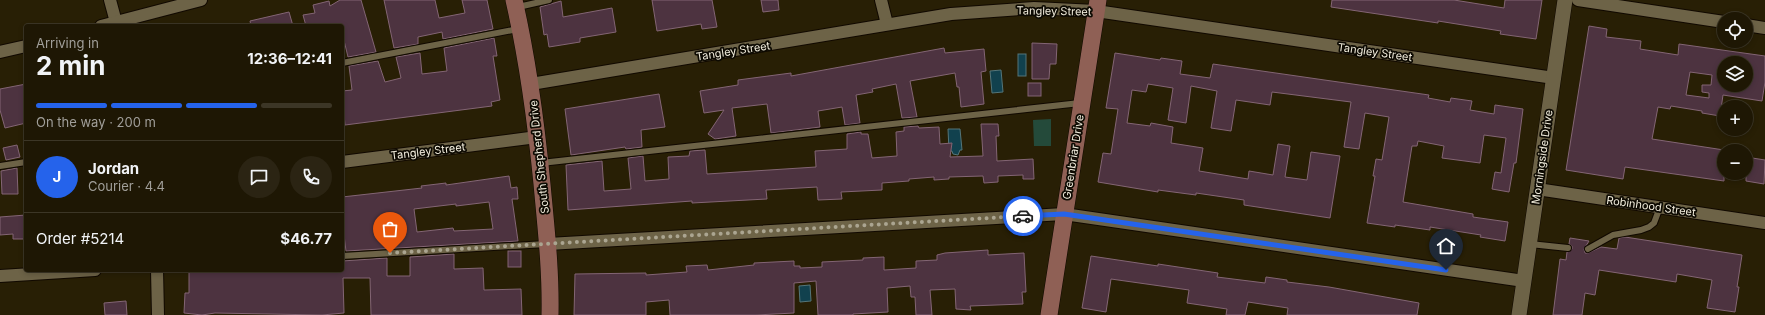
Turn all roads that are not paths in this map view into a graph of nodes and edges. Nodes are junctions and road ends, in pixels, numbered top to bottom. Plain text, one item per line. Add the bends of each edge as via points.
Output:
1 (110, 0) edge
2 (201, 0) edge
3 (549, 0) edge
4 (881, 0) edge
5 (1565, 0) edge
6 (1578, 0) edge
7 (514, 4) edge
8 (1097, 6) edge
9 (1717, 21) edge
10 (116, 24) edge
11 (887, 24) junction
12 (1753, 26) edge
13 (1765, 28) edge
14 (520, 29) junction
15 (24, 46) edge
16 (0, 52) edge
17 (344, 63) edge
18 (1554, 78) junction
19 (531, 84) junction
20 (1082, 103) junction
21 (538, 137) junction
22 (24, 162) edge
23 (344, 162) edge
24 (540, 163) junction
25 (0, 166) edge
26 (1537, 189) junction
27 (1660, 207) junction
28 (1064, 214) junction
29 (1765, 223) edge
30 (548, 244) junction
31 (1529, 244) junction
32 (1568, 248) dead end
33 (1588, 249) dead end
34 (344, 256) edge
35 (63, 272) edge
36 (157, 272) edge
37 (0, 276) edge
38 (1524, 281) junction
39 (158, 315) edge
40 (550, 315) edge
41 (1049, 315) edge
42 (1519, 315) edge

1 - 10 street
2 - 10 street
3 - 7 lane
4 - 11 street
5 - 18 street, Morningside Drive
6 - 9 street
7 - 14 main road, South Shepherd Drive
8 - 11 street, Tangley Street via 950,14
8 - 18 street, Tangley Street
8 - 20 main road, Greenbriar Drive
11 - 19 street, Tangley Street
12 - 13 street
14 - 17 lane
14 - 19 main road, South Shepherd Drive
15 - 16 street
18 - 26 street, Morningside Drive
19 - 21 main road, South Shepherd Drive
20 - 24 lane
20 - 28 main road, Greenbriar Drive
21 - 23 street, Tangley Street
21 - 24 main road, South Shepherd Drive
22 - 25 lane
24 - 30 main road, South Shepherd Drive
26 - 27 street, Robinhood Street
26 - 31 street, Morningside Drive
27 - 29 street, Robinhood Street
27 - 33 lane via 1654,223 1649,227 1613,234
28 - 30 street
28 - 38 street
28 - 41 main road, Greenbriar Drive
30 - 34 lane
30 - 40 main road, South Shepherd Drive
31 - 32 lane
31 - 38 street, Morningside Drive
35 - 37 street
36 - 39 street
38 - 42 street, Morningside Drive

